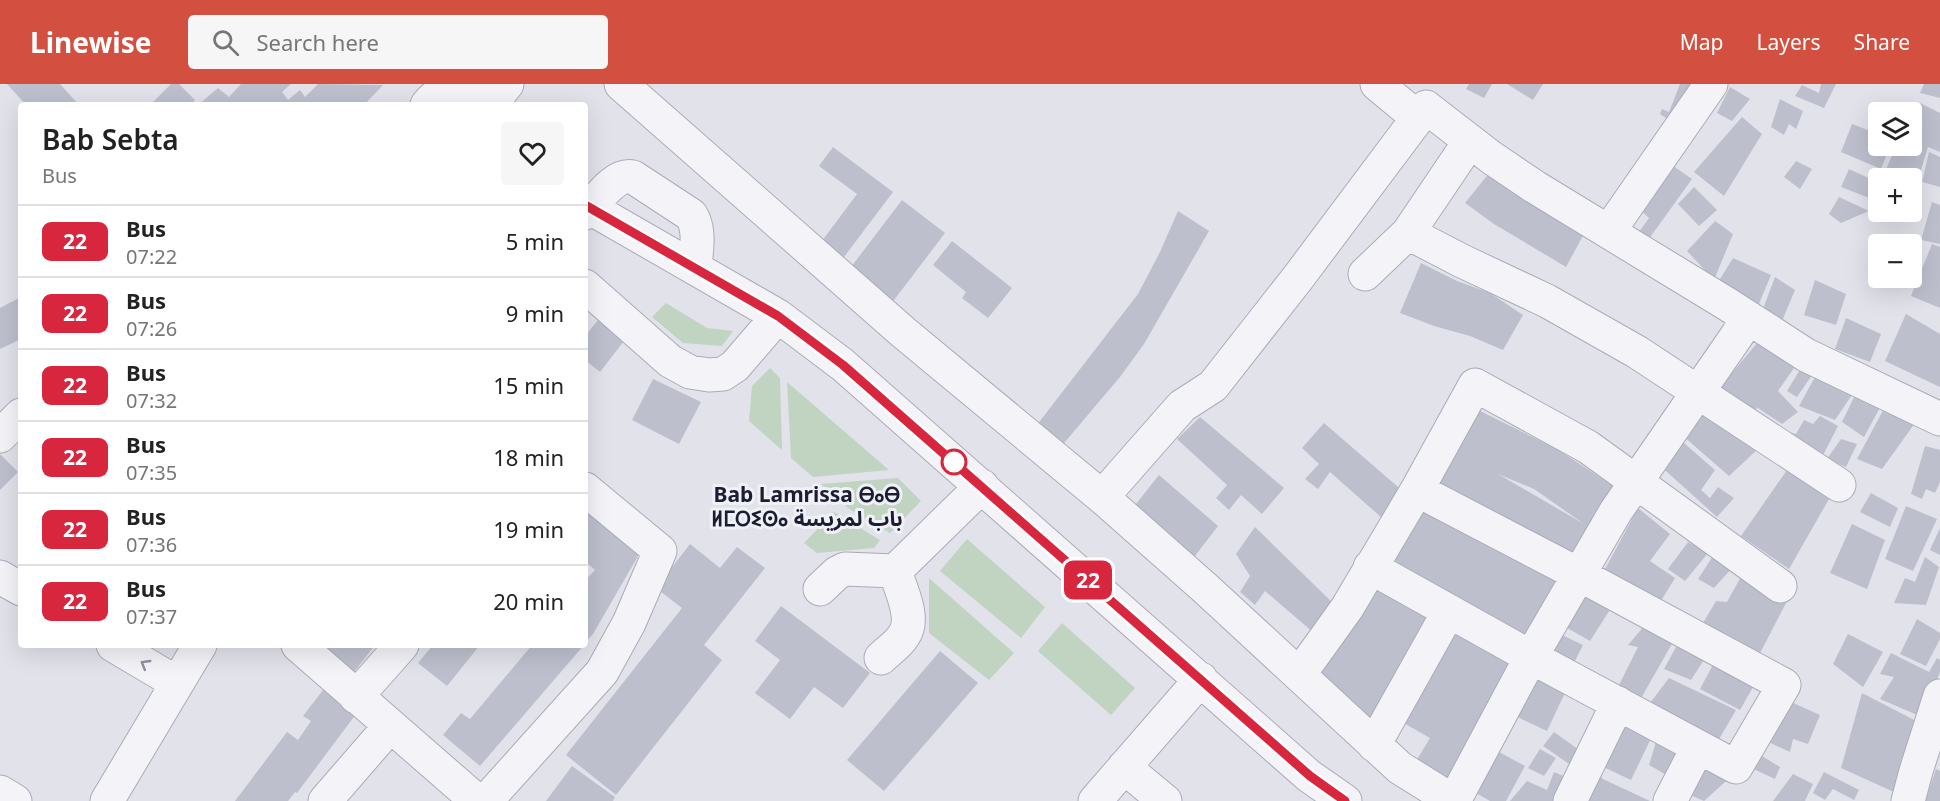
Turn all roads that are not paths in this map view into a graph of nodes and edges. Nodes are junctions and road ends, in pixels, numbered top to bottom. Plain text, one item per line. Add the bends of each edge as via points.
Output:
1 (507, 84) edge
2 (621, 84) edge
3 (1377, 84) edge
4 (1712, 84) edge
5 (431, 95) edge
6 (481, 98) edge
7 (1418, 118) junction
8 (1470, 141) junction
9 (588, 207) edge
10 (588, 210) edge
11 (1609, 231) junction
12 (1408, 233) junction
13 (694, 268) junction
14 (1365, 274) dead end
15 (588, 288) edge
16 (778, 316) junction
17 (1749, 318) junction
18 (1699, 393) junction
19 (18, 418) edge
20 (1940, 419) edge
21 (0, 436) edge
22 (1637, 481) junction
23 (1839, 485) dead end
24 (982, 486) junction
25 (1417, 490) junction
26 (588, 491) edge
27 (1102, 497) junction
28 (1370, 567) junction
29 (895, 571) junction
30 (1580, 575) junction
31 (0, 576) edge
32 (1780, 585) dead end
33 (18, 587) edge
34 (820, 589) dead end
35 (1449, 611) junction
36 (118, 648) edge
37 (198, 648) edge
38 (301, 648) edge
39 (399, 648) edge
40 (1531, 657) junction
41 (881, 658) dead end
42 (1299, 675) junction
43 (1201, 680) junction
44 (177, 683) junction
45 (1940, 696) edge
46 (356, 697) junction
47 (1618, 703) junction
48 (390, 726) junction
49 (1374, 745) junction
50 (1698, 747) junction
51 (1124, 767) junction
52 (0, 792) edge
53 (15, 801) edge
54 (107, 801) edge
55 (325, 801) edge
56 (477, 801) edge
57 (486, 801) edge
58 (1095, 801) edge
59 (1165, 801) edge
60 (1345, 801) edge
61 (1454, 801) edge
62 (1570, 801) edge
63 (1670, 801) edge
64 (1908, 801) edge

1 - 6 street
2 - 27 street via 919,346
3 - 7 street
4 - 11 street
5 - 6 street via 456,90
7 - 8 street via 1426,107
7 - 27 street via 1213,386 1182,406
8 - 11 street via 1535,187
8 - 12 street
9 - 13 street via 618,179 633,177 691,215 697,228
10 - 13 street
11 - 17 street
12 - 14 street
12 - 18 street via 1547,301
13 - 16 street
15 - 16 street via 670,361 690,372 708,375 723,374 735,366
16 - 24 street via 843,365
17 - 18 street
17 - 20 street via 1806,355
18 - 22 street
18 - 23 street
19 - 21 street
22 - 25 street via 1557,428 1475,385
22 - 30 street
22 - 32 street
24 - 29 street
24 - 43 street
25 - 28 street
25 - 30 street
26 - 57 street via 660,551 629,623 602,672
27 - 42 street
28 - 35 street
28 - 42 street via 1347,608
29 - 34 street via 845,570
29 - 41 street via 908,626 905,635
30 - 40 street
30 - 50 street via 1784,685 1736,768
31 - 33 street
35 - 40 street
35 - 49 street
44 -> 36 street
37 - 44 street
38 - 46 street
39 - 46 street
40 - 47 street
40 - 61 street
42 - 49 street
43 - 51 street
43 - 60 street via 1310,776
44 - 54 street
45 - 64 street
46 - 48 street
47 - 50 street
47 - 62 street
48 - 55 street
48 - 56 street
49 - 61 street via 1400,768
50 - 63 street
51 - 58 street
51 - 59 street
52 - 53 street

